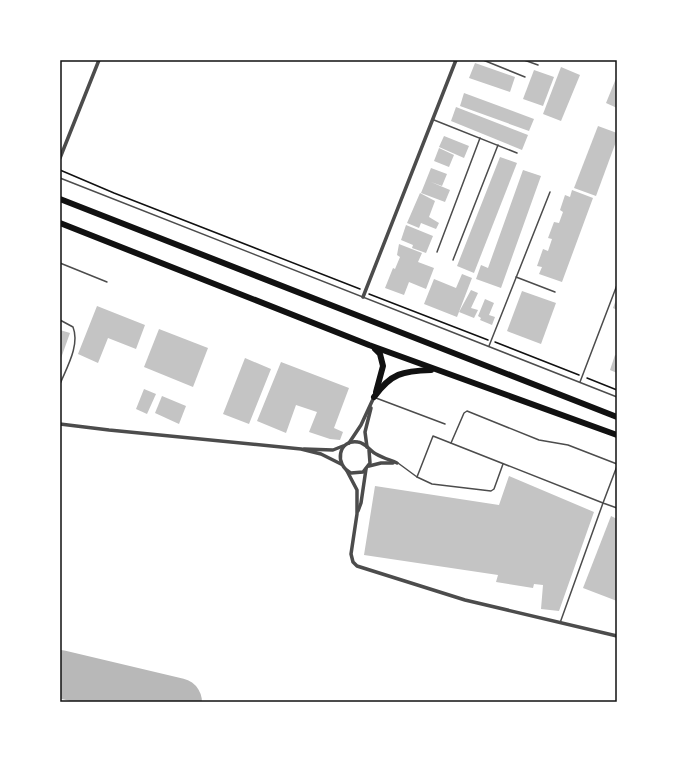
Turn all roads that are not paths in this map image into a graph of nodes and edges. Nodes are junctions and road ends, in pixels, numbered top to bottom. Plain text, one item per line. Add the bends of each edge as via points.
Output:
1 (99, 60) edge
2 (456, 60) edge
3 (483, 60) edge
4 (524, 60) edge
5 (538, 65) dead end
6 (525, 77) dead end
7 (432, 120) junction
8 (480, 138) junction
9 (498, 145) junction
10 (517, 153) dead end
11 (60, 158) edge
12 (60, 178) edge
13 (550, 192) dead end
14 (60, 199) edge
15 (60, 223) edge
16 (437, 252) dead end
17 (453, 260) dead end
18 (60, 263) edge
19 (516, 277) junction
20 (107, 282) dead end
21 (617, 285) edge
22 (555, 292) dead end
23 (363, 297) junction
24 (60, 320) edge
25 (369, 345) junction
26 (489, 346) junction
27 (435, 370) junction
28 (580, 382) junction
29 (60, 384) edge
30 (617, 397) edge
31 (374, 399) junction
32 (617, 417) edge
33 (60, 424) edge
34 (445, 424) dead end
35 (617, 435) edge
36 (347, 444) junction
37 (451, 444) junction
38 (301, 449) junction
39 (368, 449) junction
40 (397, 463) junction
41 (341, 464) junction
42 (503, 464) junction
43 (617, 464) edge
44 (617, 466) edge
45 (367, 468) junction
46 (347, 471) junction
47 (418, 477) junction
48 (603, 503) junction
49 (617, 508) edge
50 (357, 514) junction
51 (560, 623) junction
52 (617, 636) edge

1 - 11 street
2 - 7 street
3 - 6 lane
4 - 5 lane
7 - 8 lane
7 - 23 street
8 - 9 lane
8 - 16 lane
9 - 10 lane
9 - 17 lane
12 - 23 lane
13 - 19 lane
14 - 32 highway
15 - 25 highway
18 - 20 lane
19 - 22 lane
19 - 26 lane
21 - 28 lane
23 - 26 lane
24 - 29 lane via 74,327 76,334 75,344
25 - 27 highway
25 - 31 highway via 380,354 383,366
26 - 28 lane
27 - 31 highway via 401,373 389,379
27 - 35 highway
28 - 30 lane
31 - 34 lane
31 - 36 street via 361,425
31 - 39 street via 365,432
33 - 38 street
36 - 38 street via 333,450
36 - 39 street via 360,443
36 - 41 street via 340,456
37 - 42 lane
37 - 43 lane via 467,411 539,440 568,445
37 - 47 lane via 432,436
38 - 41 street via 321,454
39 - 40 street
39 - 45 street via 371,458
40 - 45 street via 381,463
40 - 47 lane
41 - 46 street
42 - 47 lane via 491,491 432,484
42 - 48 lane
44 - 48 lane
45 - 46 street via 355,474
45 - 50 street
46 - 50 street via 357,490
48 - 49 lane
48 - 51 lane
50 - 51 street via 351,554 357,566 465,600
51 - 52 street

